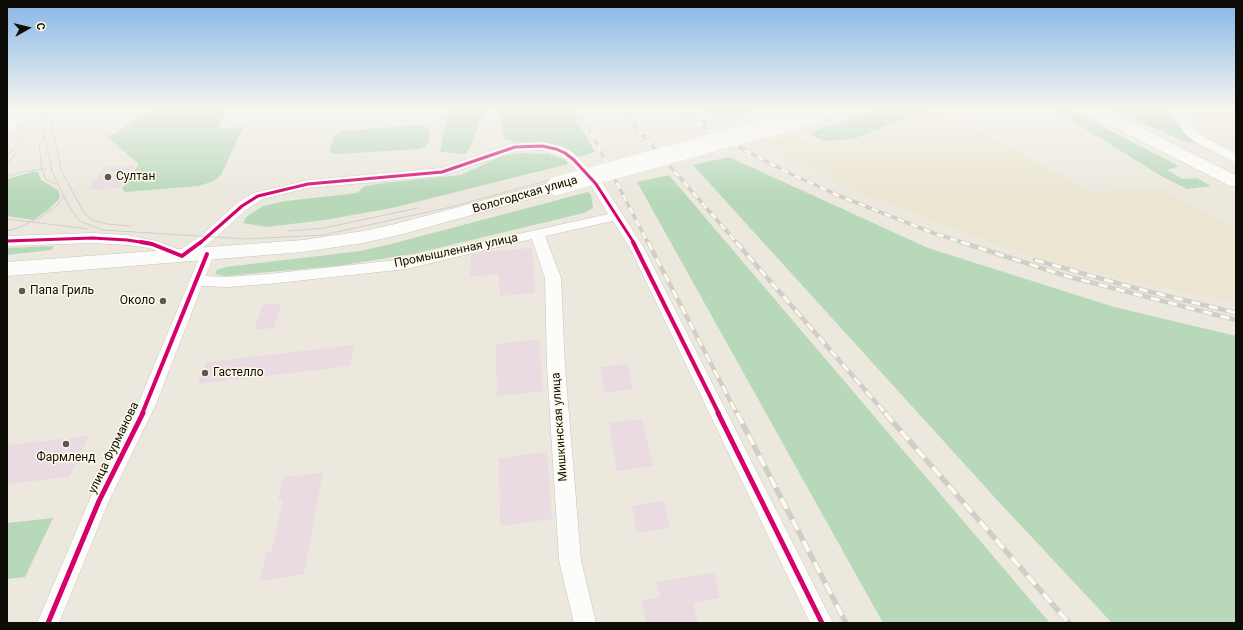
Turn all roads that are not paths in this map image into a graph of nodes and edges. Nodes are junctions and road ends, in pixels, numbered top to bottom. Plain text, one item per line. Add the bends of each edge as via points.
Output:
1 (732, 137) edge
2 (1147, 137) edge
3 (1197, 137) edge
4 (1236, 159) edge
5 (1236, 182) edge
6 (617, 216) junction
7 (537, 233) junction
8 (7, 241) edge
9 (207, 254) junction
10 (182, 256) junction
11 (7, 269) edge
12 (197, 281) junction
13 (48, 623) edge
14 (585, 623) edge
15 (822, 623) edge

1 - 9 main road, Вологодская улица, bridge via 396,230 303,246
2 - 5 main road
3 - 4 street
6 - 7 street, Промышленная улица
6 - 10 street via 596,184 565,153 542,146 515,147 442,172 308,184 258,196 242,206
6 - 15 street via 637,248
7 - 12 street, Промышленная улица via 406,264 268,279
7 - 14 street, Мишкинская улица via 553,278 556,367 570,560
8 - 10 street via 92,238 127,240 152,244
9 - 10 main road, Вологодская улица
9 - 12 street, улица Фурманова
10 - 11 main road, Вологодская улица
12 - 13 street, улица Фурманова via 147,404 99,501

